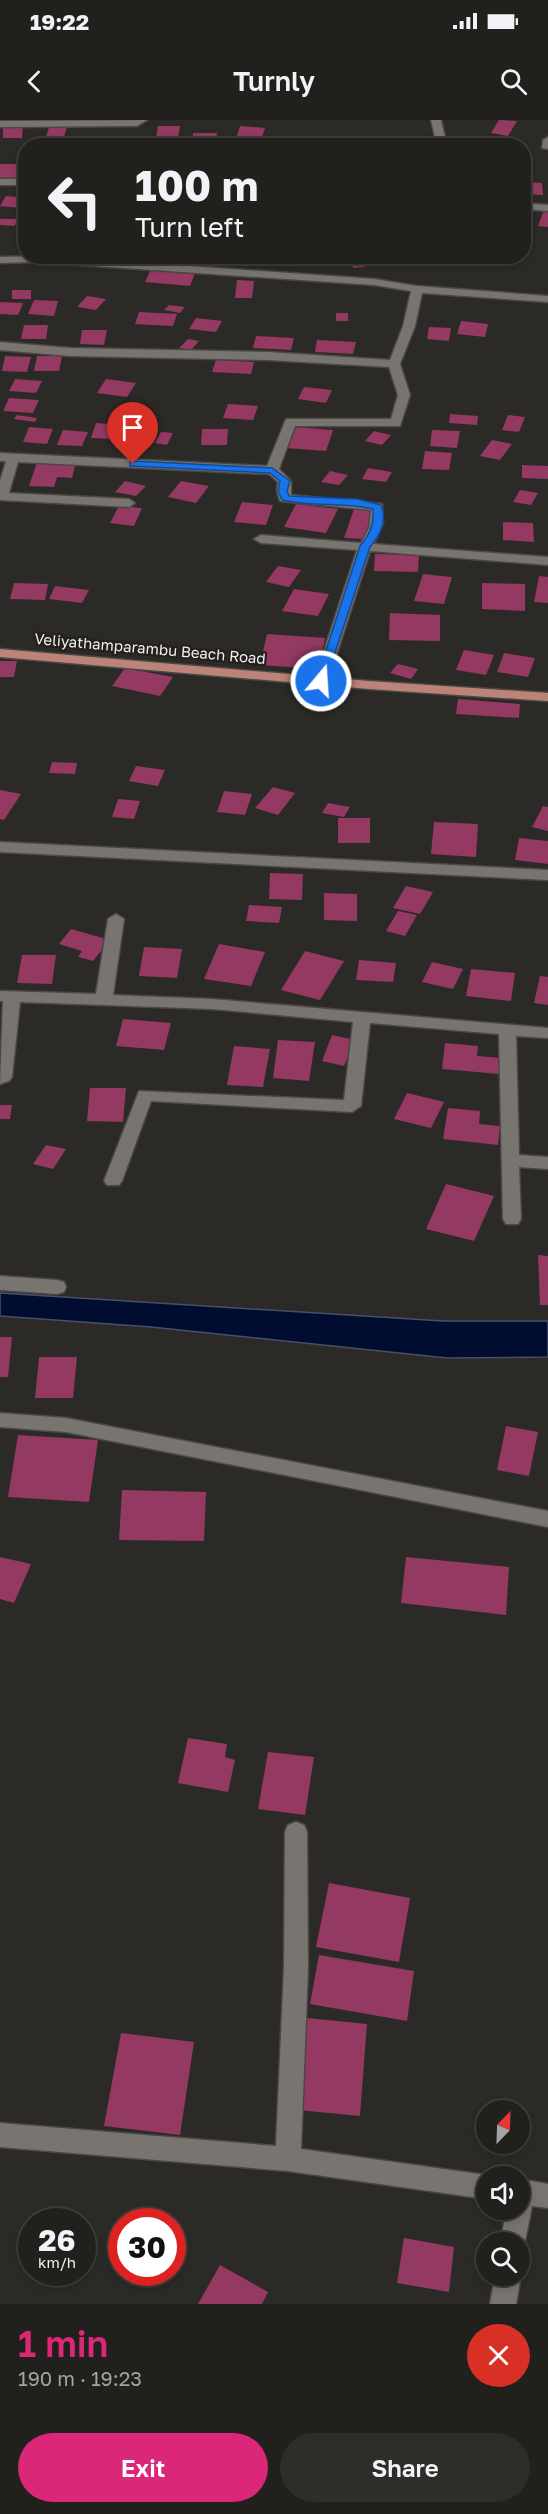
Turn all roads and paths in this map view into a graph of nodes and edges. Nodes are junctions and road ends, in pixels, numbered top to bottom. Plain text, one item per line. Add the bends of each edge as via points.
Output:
1 (142, 120) edge
2 (436, 120) edge
3 (0, 124) edge
4 (440, 138) edge
5 (0, 182) edge
6 (18, 182) edge
7 (531, 207) edge
8 (548, 208) edge
9 (18, 259) edge
10 (0, 260) edge
11 (109, 264) edge
12 (417, 290) junction
13 (548, 299) edge
14 (0, 346) edge
15 (394, 364) junction
16 (6, 457) edge
17 (272, 471) junction
18 (1, 496) edge
19 (129, 502) dead end
20 (261, 539) dead end
21 (365, 546) junction
22 (548, 561) edge
23 (0, 652) edge
24 (321, 681) junction
25 (548, 697) edge
26 (0, 846) edge
27 (548, 875) edge
28 (116, 920) dead end
29 (6, 996) edge
30 (104, 999) junction
31 (363, 1017) junction
32 (507, 1029) junction
33 (548, 1033) edge
34 (0, 1078) edge
35 (510, 1160) junction
36 (548, 1163) edge
37 (113, 1182) dead end
38 (512, 1219) dead end
39 (0, 1283) edge
40 (57, 1287) dead end
41 (0, 1420) edge
42 (548, 1519) edge
43 (296, 1832) dead end
44 (0, 2135) edge
45 (288, 2159) junction
46 (476, 2186) edge
47 (530, 2193) edge
48 (548, 2196) edge
49 (506, 2286) edge
50 (503, 2304) edge

1 - 3 street
2 - 4 street
5 - 6 street
7 - 8 street
9 - 10 street
11 - 12 street via 374,282
12 - 13 street
12 - 15 street via 409,326
14 - 15 street
15 - 17 street via 404,395 396,423 290,422
16 - 17 street
16 - 18 street
17 - 21 street via 285,481 285,498 357,502 377,507 379,520 374,536
18 - 19 street
20 - 21 street
21 - 22 street
21 - 24 street
23 - 24 main road, Veliyathamparambu Beach Road
24 - 25 main road, Veliyathamparambu Beach Road
26 - 27 street
28 - 30 street
29 - 30 street
29 - 34 street
30 - 31 street
31 - 32 street
31 - 37 street via 352,1106 145,1095
32 - 33 street
32 - 35 street
35 - 36 street
35 - 38 street
39 - 40 street
41 - 42 street via 66,1425
43 - 45 street via 296,1968
44 - 45 street
45 - 46 street
47 - 48 street
49 - 50 street

